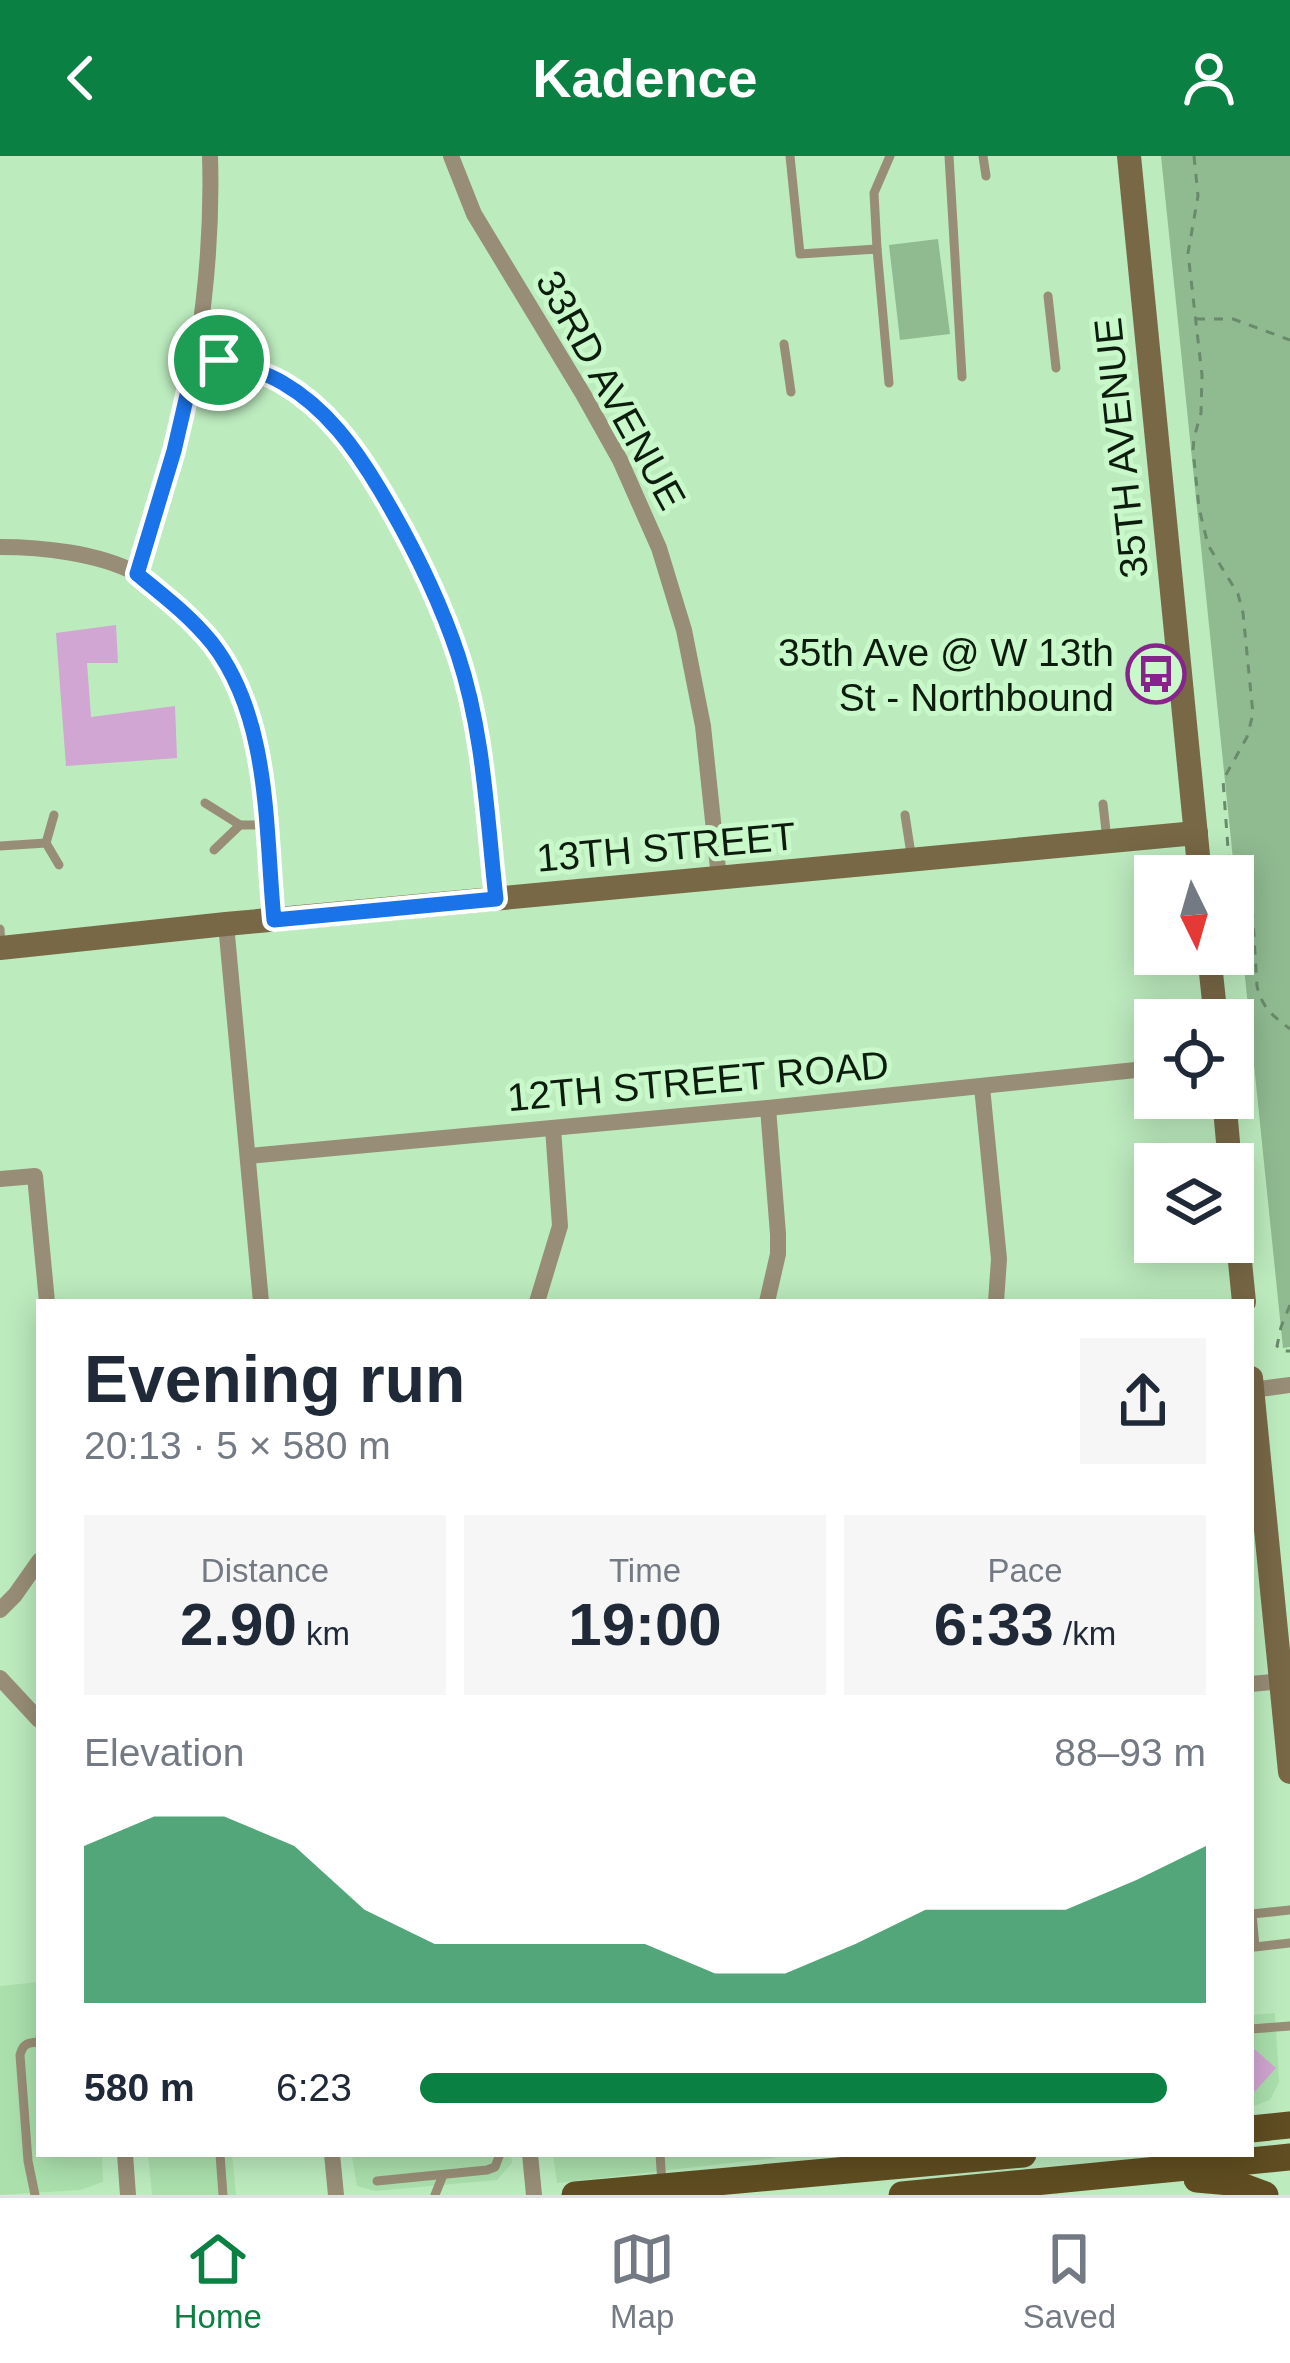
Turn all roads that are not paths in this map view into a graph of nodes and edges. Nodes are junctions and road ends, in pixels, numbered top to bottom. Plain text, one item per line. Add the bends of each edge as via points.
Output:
1 (210, 156) edge
2 (451, 156) edge
3 (790, 156) edge
4 (890, 156) edge
5 (949, 156) edge
6 (983, 156) edge
7 (1129, 156) edge
8 (986, 176) dead end
9 (877, 249) junction
10 (1048, 296) dead end
11 (784, 344) dead end
12 (197, 352) junction
13 (1056, 368) dead end
14 (962, 376) dead end
15 (889, 382) dead end
16 (791, 392) dead end
17 (0, 547) edge
18 (137, 574) junction
19 (205, 803) dead end
20 (1103, 804) dead end
21 (54, 815) dead end
22 (905, 815) dead end
23 (240, 825) junction
24 (265, 825) junction
25 (1196, 833) junction
26 (1107, 841) junction
27 (46, 843) junction
28 (0, 846) edge
29 (214, 850) dead end
30 (1198, 855) edge
31 (912, 860) junction
32 (59, 865) dead end
33 (719, 878) junction
34 (496, 899) junction
35 (274, 920) junction
36 (226, 924) junction
37 (0, 929) edge
38 (1, 948) edge
39 (1134, 1070) edge
40 (982, 1087) junction
41 (768, 1108) junction
42 (553, 1128) junction
43 (248, 1156) junction
44 (0, 1179) edge
45 (1240, 1263) edge
46 (47, 1299) edge
47 (261, 1299) edge
48 (538, 1299) edge
49 (768, 1299) edge
50 (996, 1299) edge
51 (1244, 1299) edge
52 (1290, 1385) edge
53 (1254, 1390) edge
54 (1254, 1404) edge
55 (36, 1565) edge
56 (1282, 1599) edge
57 (0, 1610) edge
58 (0, 1678) edge
59 (1282, 1681) junction
60 (1254, 1684) edge
61 (36, 1717) edge
62 (1289, 1756) edge
63 (1290, 1772) edge
64 (1290, 1910) edge
65 (1254, 1913) edge
66 (1290, 1943) edge
67 (1254, 1947) edge
68 (1290, 2026) edge
69 (1254, 2029) edge
70 (36, 2042) edge
71 (1290, 2125) edge
72 (1254, 2129) edge
73 (125, 2157) edge
74 (220, 2157) edge
75 (332, 2157) edge
76 (501, 2157) edge
77 (530, 2157) edge
78 (660, 2157) edge
79 (989, 2157) edge
80 (1290, 2157) edge
81 (908, 2159) edge
82 (944, 2161) junction
83 (793, 2164) edge
84 (1139, 2173) junction
85 (443, 2175) junction
86 (377, 2181) dead end
87 (662, 2187) junction
88 (1049, 2189) edge
89 (35, 2195) edge
90 (128, 2195) edge
91 (224, 2195) edge
92 (336, 2195) edge
93 (435, 2195) edge
94 (534, 2195) edge
95 (575, 2195) edge
96 (769, 2195) edge
97 (822, 2195) edge
98 (902, 2195) edge
99 (1264, 2195) edge

1 - 12 street
2 - 33 street, 33RD AVENUE via 474,214 620,460 658,548 703,726
3 - 9 lane via 800,254
4 - 9 lane via 874,193
5 - 14 lane
6 - 8 lane
7 - 25 main road, 35TH AVENUE
9 - 15 lane
10 - 13 lane
11 - 16 lane
12 - 18 street
12 - 34 street via 278,380 327,416 396,517 459,658 482,765
17 - 18 street via 71,554
18 - 24 street via 183,611 236,682 260,764
19 - 23 lane
20 - 26 lane
21 - 27 lane
22 - 31 lane
23 - 24 lane
23 - 29 lane
24 - 35 street
25 - 26 main road, 13TH STREET
25 - 30 main road, 35TH AVENUE
26 - 31 main road, 13TH STREET
27 - 28 lane
27 - 32 lane
31 - 33 main road, 13TH STREET
33 - 34 main road, 13TH STREET
34 - 35 main road, 13TH STREET
35 - 36 main road, 13TH STREET
36 - 38 main road, 13TH STREET
36 - 43 street
37 - 38 lane
39 - 40 street, 12TH STREET ROAD
40 - 41 street, 12TH STREET ROAD
40 - 50 street
41 - 42 street, 12TH STREET ROAD
41 - 49 street via 778,1254
42 - 43 street, 12TH STREET ROAD
42 - 48 street via 560,1226
43 - 47 street
44 - 46 street via 35,1176
45 - 51 main road
52 - 53 street
54 - 56 main road
55 - 57 street
56 - 59 main road
58 - 61 street
59 - 60 street
59 - 62 main road
62 - 63 main road
64 - 65 lane
66 - 67 lane
68 - 69 lane
70 - 89 lane via 20,2055
71 - 72 main road
73 - 90 street
74 - 91 lane
75 - 92 street
76 - 85 lane via 487,2170
77 - 94 street
78 - 87 lane
79 - 82 main road
80 - 84 main road
81 - 82 main road
81 - 83 main road
82 - 97 main road via 920,2175 835,2185
83 - 87 main road
83 - 96 main road
84 - 88 main road
84 - 99 main road via 1230,2182
85 - 86 lane
85 - 93 lane
87 - 95 main road
88 - 98 main road

